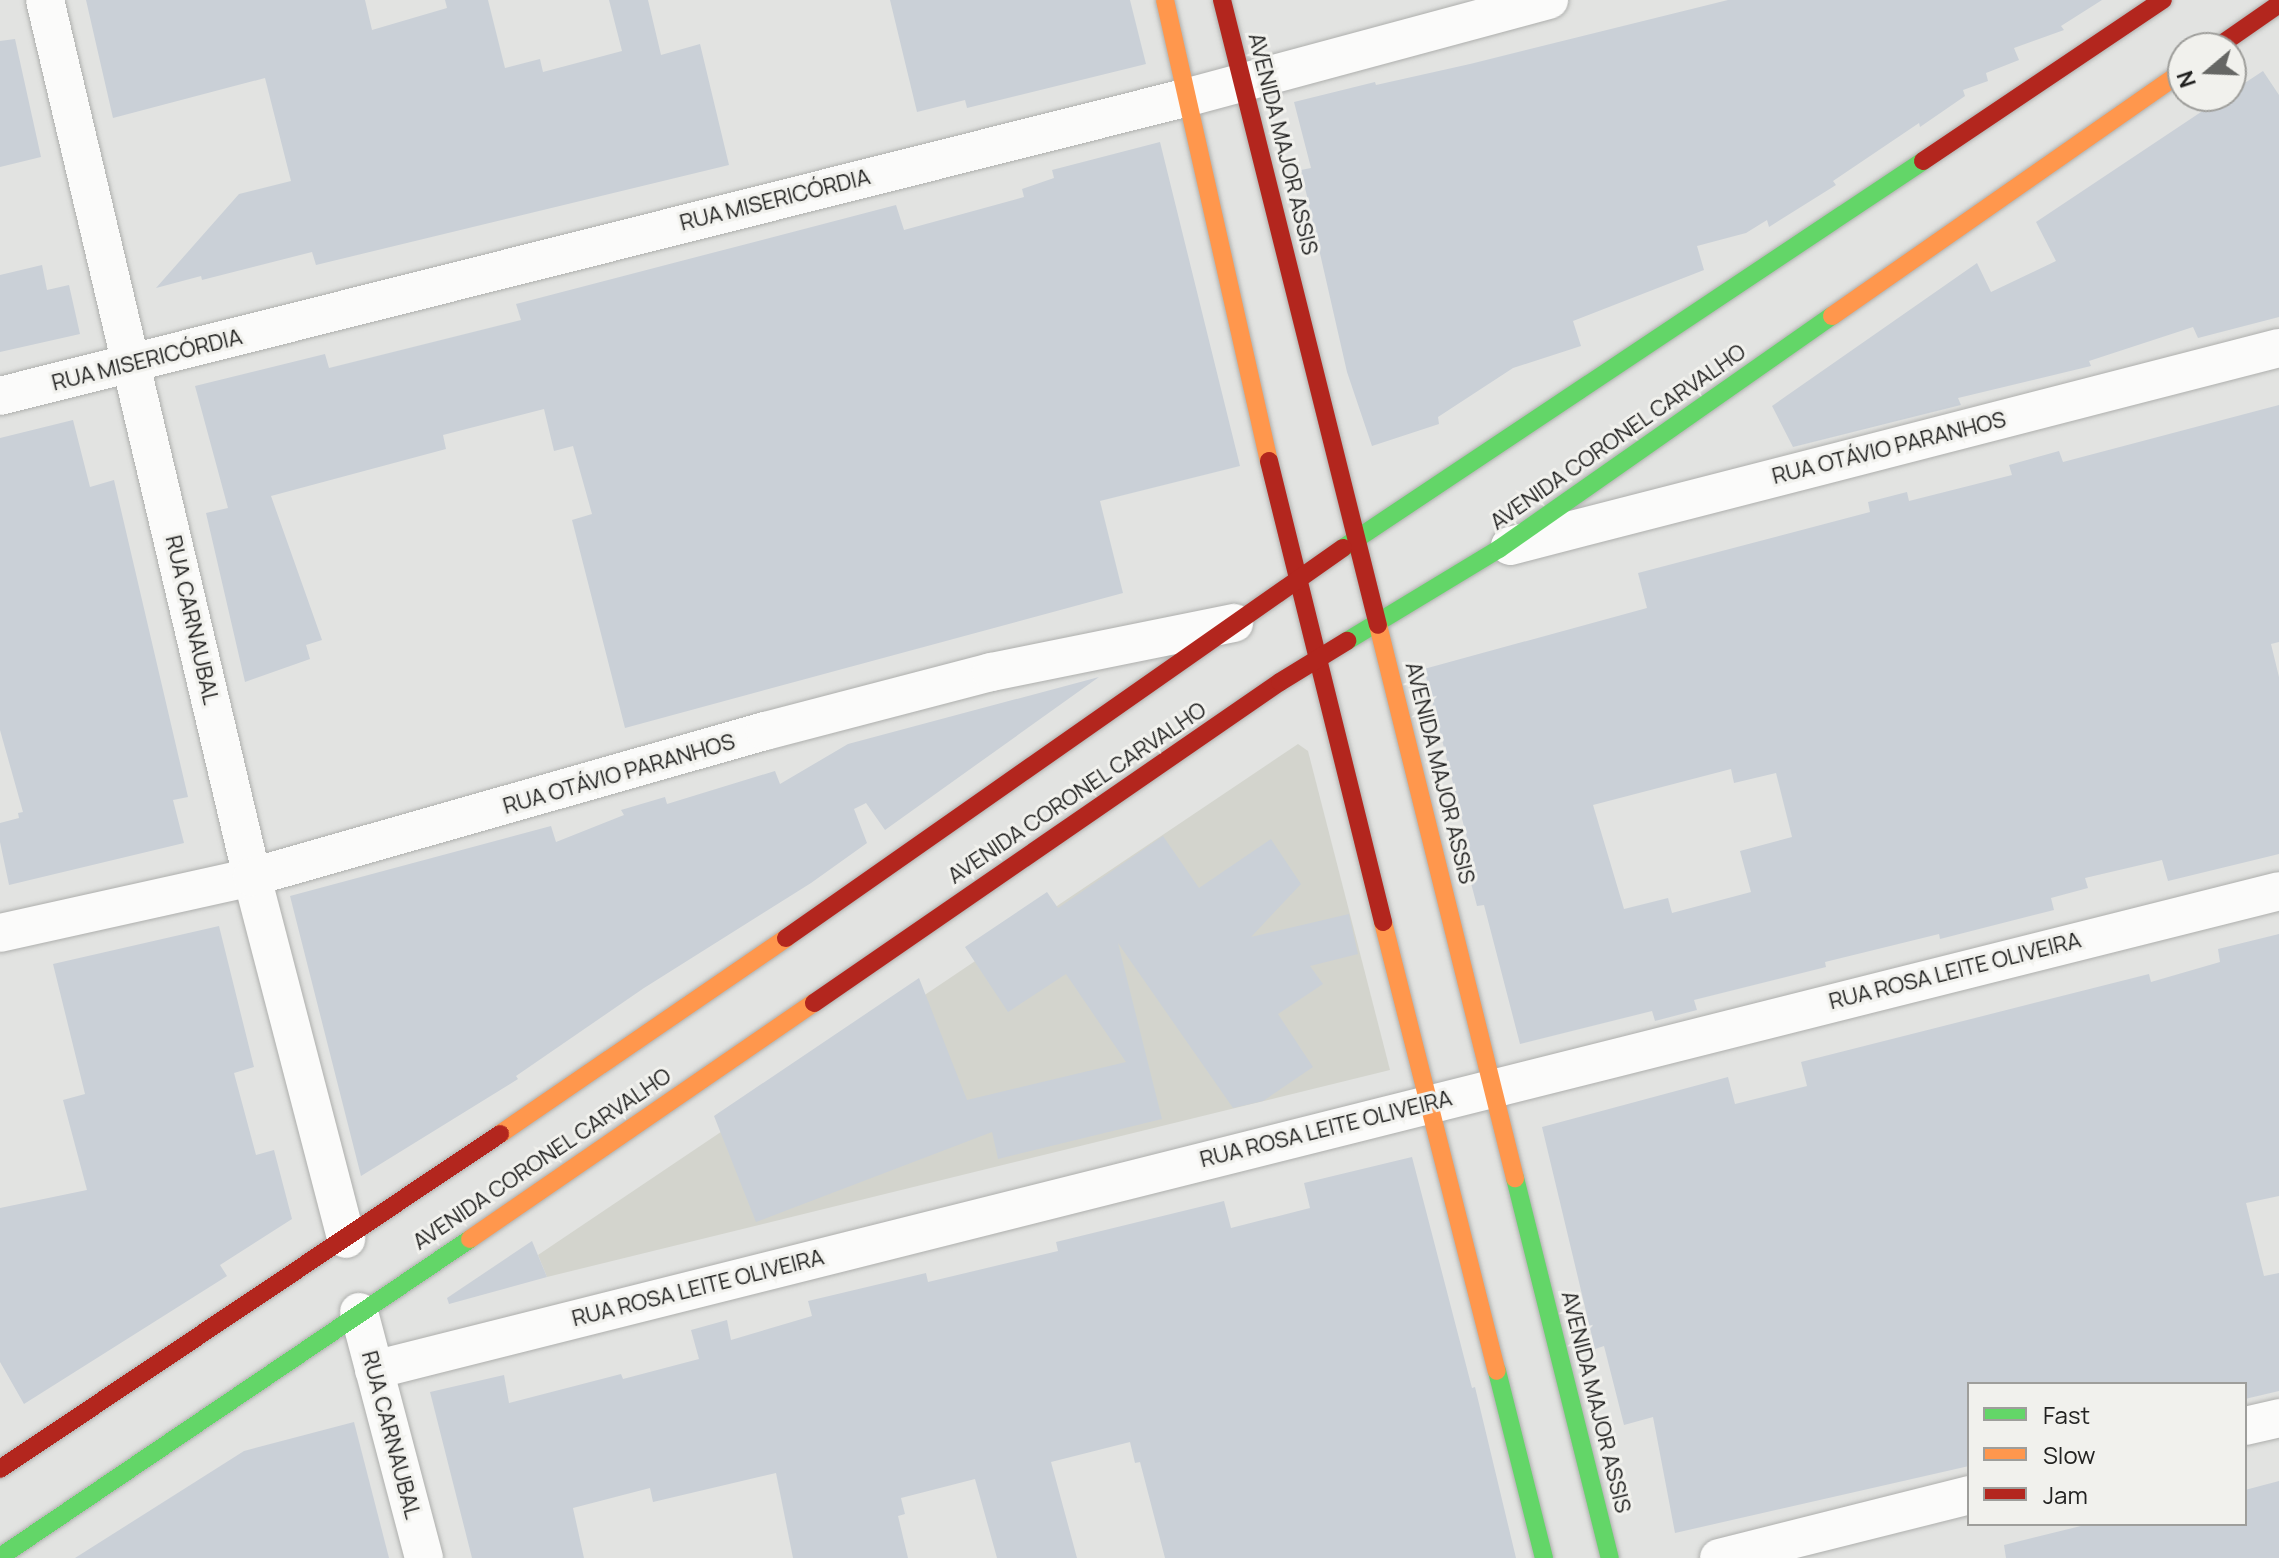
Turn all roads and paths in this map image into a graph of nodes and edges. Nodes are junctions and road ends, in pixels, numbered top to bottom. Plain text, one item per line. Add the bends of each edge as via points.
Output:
1 (45, 0) edge
2 (1165, 0) edge
3 (1222, 0) edge
4 (1549, 0) edge
5 (2163, 0) edge
6 (2279, 4) edge
7 (2239, 32) edge
8 (1242, 81) junction
9 (2167, 82) edge
10 (1189, 97) junction
11 (2279, 348) edge
12 (133, 364) junction
13 (0, 396) edge
14 (1356, 539) junction
15 (1499, 549) junction
16 (1296, 581) junction
17 (1239, 622) junction
18 (1379, 624) junction
19 (1318, 659) junction
20 (252, 877) junction
21 (2279, 891) edge
22 (0, 933) edge
23 (1494, 1087) junction
24 (1430, 1103) junction
25 (346, 1239) junction
26 (359, 1312) junction
27 (374, 1370) junction
28 (2279, 1418) edge
29 (2247, 1426) edge
30 (0, 1469) edge
31 (1967, 1496) edge
32 (0, 1557) edge
33 (424, 1558) edge
34 (1544, 1558) edge
35 (1610, 1558) edge
36 (1719, 1558) edge

1 - 12 street, RUA CARNAUBAL
2 - 10 main road
3 - 8 main road, AVENIDA MAJOR ASSIS
4 - 8 street, RUA MISERICÓRDIA
5 - 14 main road, AVENIDA CORONEL CARVALHO
6 - 7 main road
8 - 10 street, RUA MISERICÓRDIA
8 - 14 main road, AVENIDA MAJOR ASSIS
9 - 15 main road, AVENIDA CORONEL CARVALHO
10 - 12 street, RUA MISERICÓRDIA
10 - 16 main road
11 - 15 street, RUA OTÁVIO PARANHOS
12 - 13 street, RUA MISERICÓRDIA
12 - 20 street, RUA CARNAUBAL
14 - 16 main road, AVENIDA CORONEL CARVALHO
14 - 18 main road, AVENIDA MAJOR ASSIS
15 - 18 main road, AVENIDA CORONEL CARVALHO
16 - 17 main road, AVENIDA CORONEL CARVALHO
16 - 19 main road
17 - 20 street, RUA OTÁVIO PARANHOS via 991,672
17 - 25 main road, AVENIDA CORONEL CARVALHO
18 - 19 main road, AVENIDA CORONEL CARVALHO
18 - 23 main road, AVENIDA MAJOR ASSIS
19 - 24 main road
19 - 26 main road, AVENIDA CORONEL CARVALHO
20 - 22 street, RUA OTÁVIO PARANHOS
20 - 25 street, RUA CARNAUBAL
21 - 23 street, RUA ROSA LEITE OLIVEIRA
23 - 24 street, RUA ROSA LEITE OLIVEIRA
23 - 35 main road, AVENIDA MAJOR ASSIS
24 - 27 street, RUA ROSA LEITE OLIVEIRA
24 - 34 main road
25 - 30 main road, AVENIDA CORONEL CARVALHO
26 - 27 street, RUA CARNAUBAL
26 - 32 main road, AVENIDA CORONEL CARVALHO
27 - 33 street, RUA CARNAUBAL
28 - 29 street
31 - 36 street

